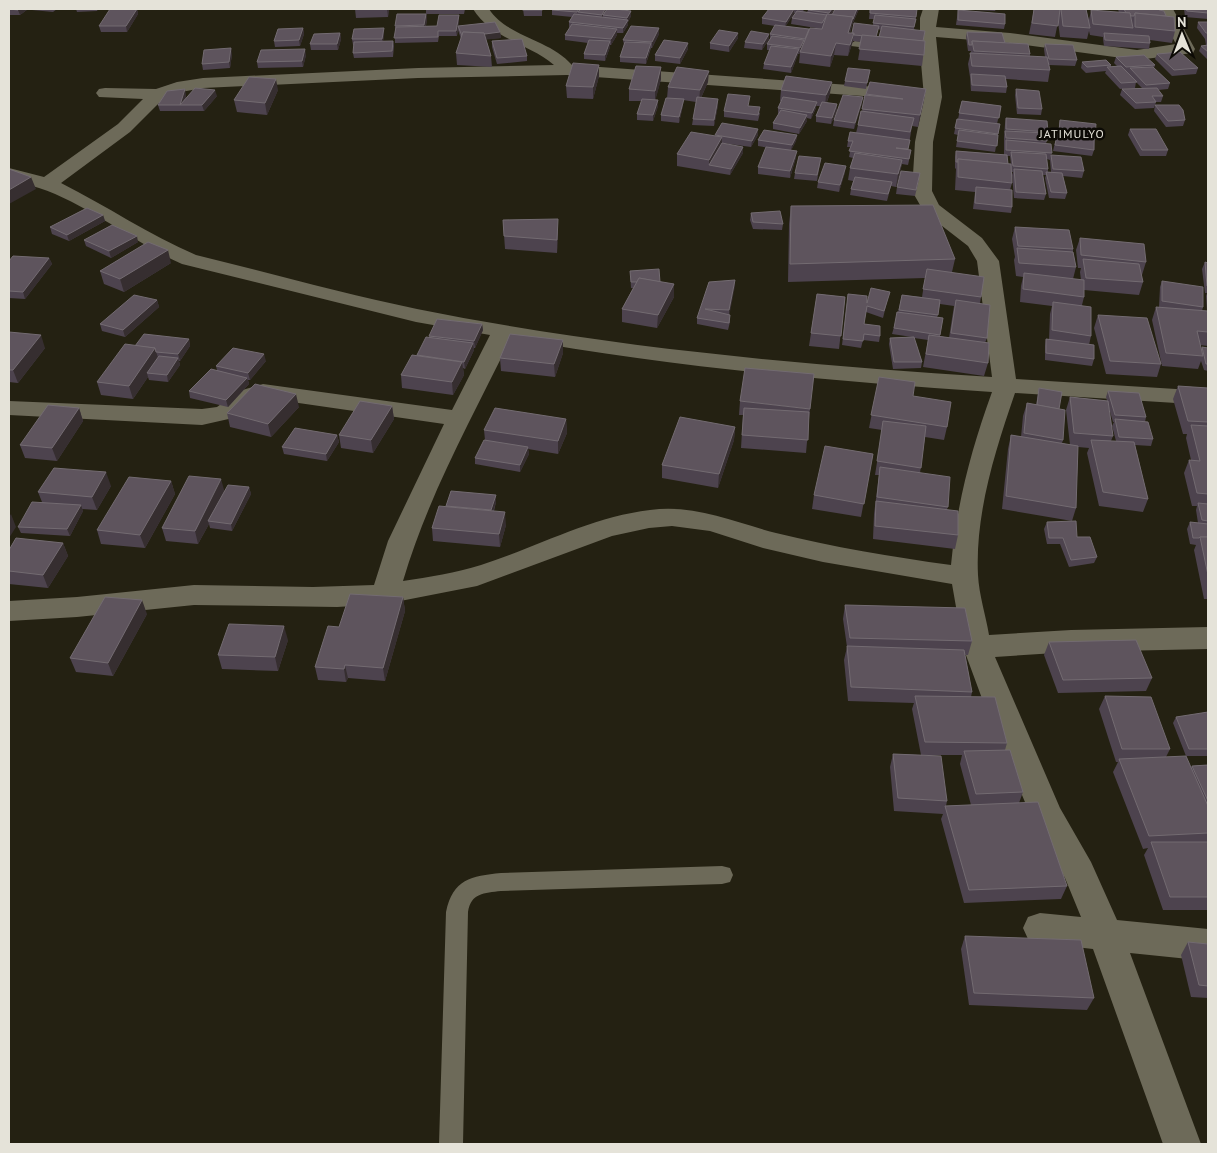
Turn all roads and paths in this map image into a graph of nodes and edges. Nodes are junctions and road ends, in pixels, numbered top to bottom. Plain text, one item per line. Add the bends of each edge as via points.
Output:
1 (481, 9) edge
2 (1165, 9) edge
3 (927, 35) edge
4 (855, 44) edge
5 (892, 48) edge
6 (567, 70) junction
7 (105, 93) dead end
8 (158, 94) junction
9 (934, 97) junction
10 (9, 174) edge
11 (47, 184) junction
12 (503, 331) junction
13 (1005, 387) junction
14 (1208, 398) edge
15 (9, 408) edge
16 (460, 418) junction
17 (964, 576) junction
18 (385, 594) junction
19 (9, 611) edge
20 (1208, 638) edge
21 (977, 647) junction
22 (722, 875) dead end
23 (1040, 928) dead end
24 (1106, 933) junction
25 (1208, 945) edge
26 (451, 1144) edge
27 (1182, 1144) edge

1 - 6 street via 490,21 556,57
2 - 3 street via 1187,49 1137,55 1010,38
3 - 9 street
4 - 5 lane
6 - 8 street via 418,72 265,80 177,87
6 - 9 street
7 - 8 street
8 - 11 street via 124,128
9 - 13 street via 924,150 922,191 931,208 975,242 988,261
10 - 11 street
11 - 12 street via 189,260 352,301
12 - 13 street via 763,367
12 - 16 street
13 - 14 street
13 - 17 street via 984,447 971,505
15 - 16 street via 202,418 224,413 247,396 263,391
16 - 18 street via 401,542
17 - 18 street via 832,555 706,522 672,517 600,532 487,573
17 - 21 street
18 - 19 street via 332,598 168,596
20 - 21 street
21 - 24 street via 1046,814 1079,872
22 - 26 lane via 501,882 477,884 466,890 458,899 457,912
23 - 24 street
24 - 25 street
24 - 27 street

